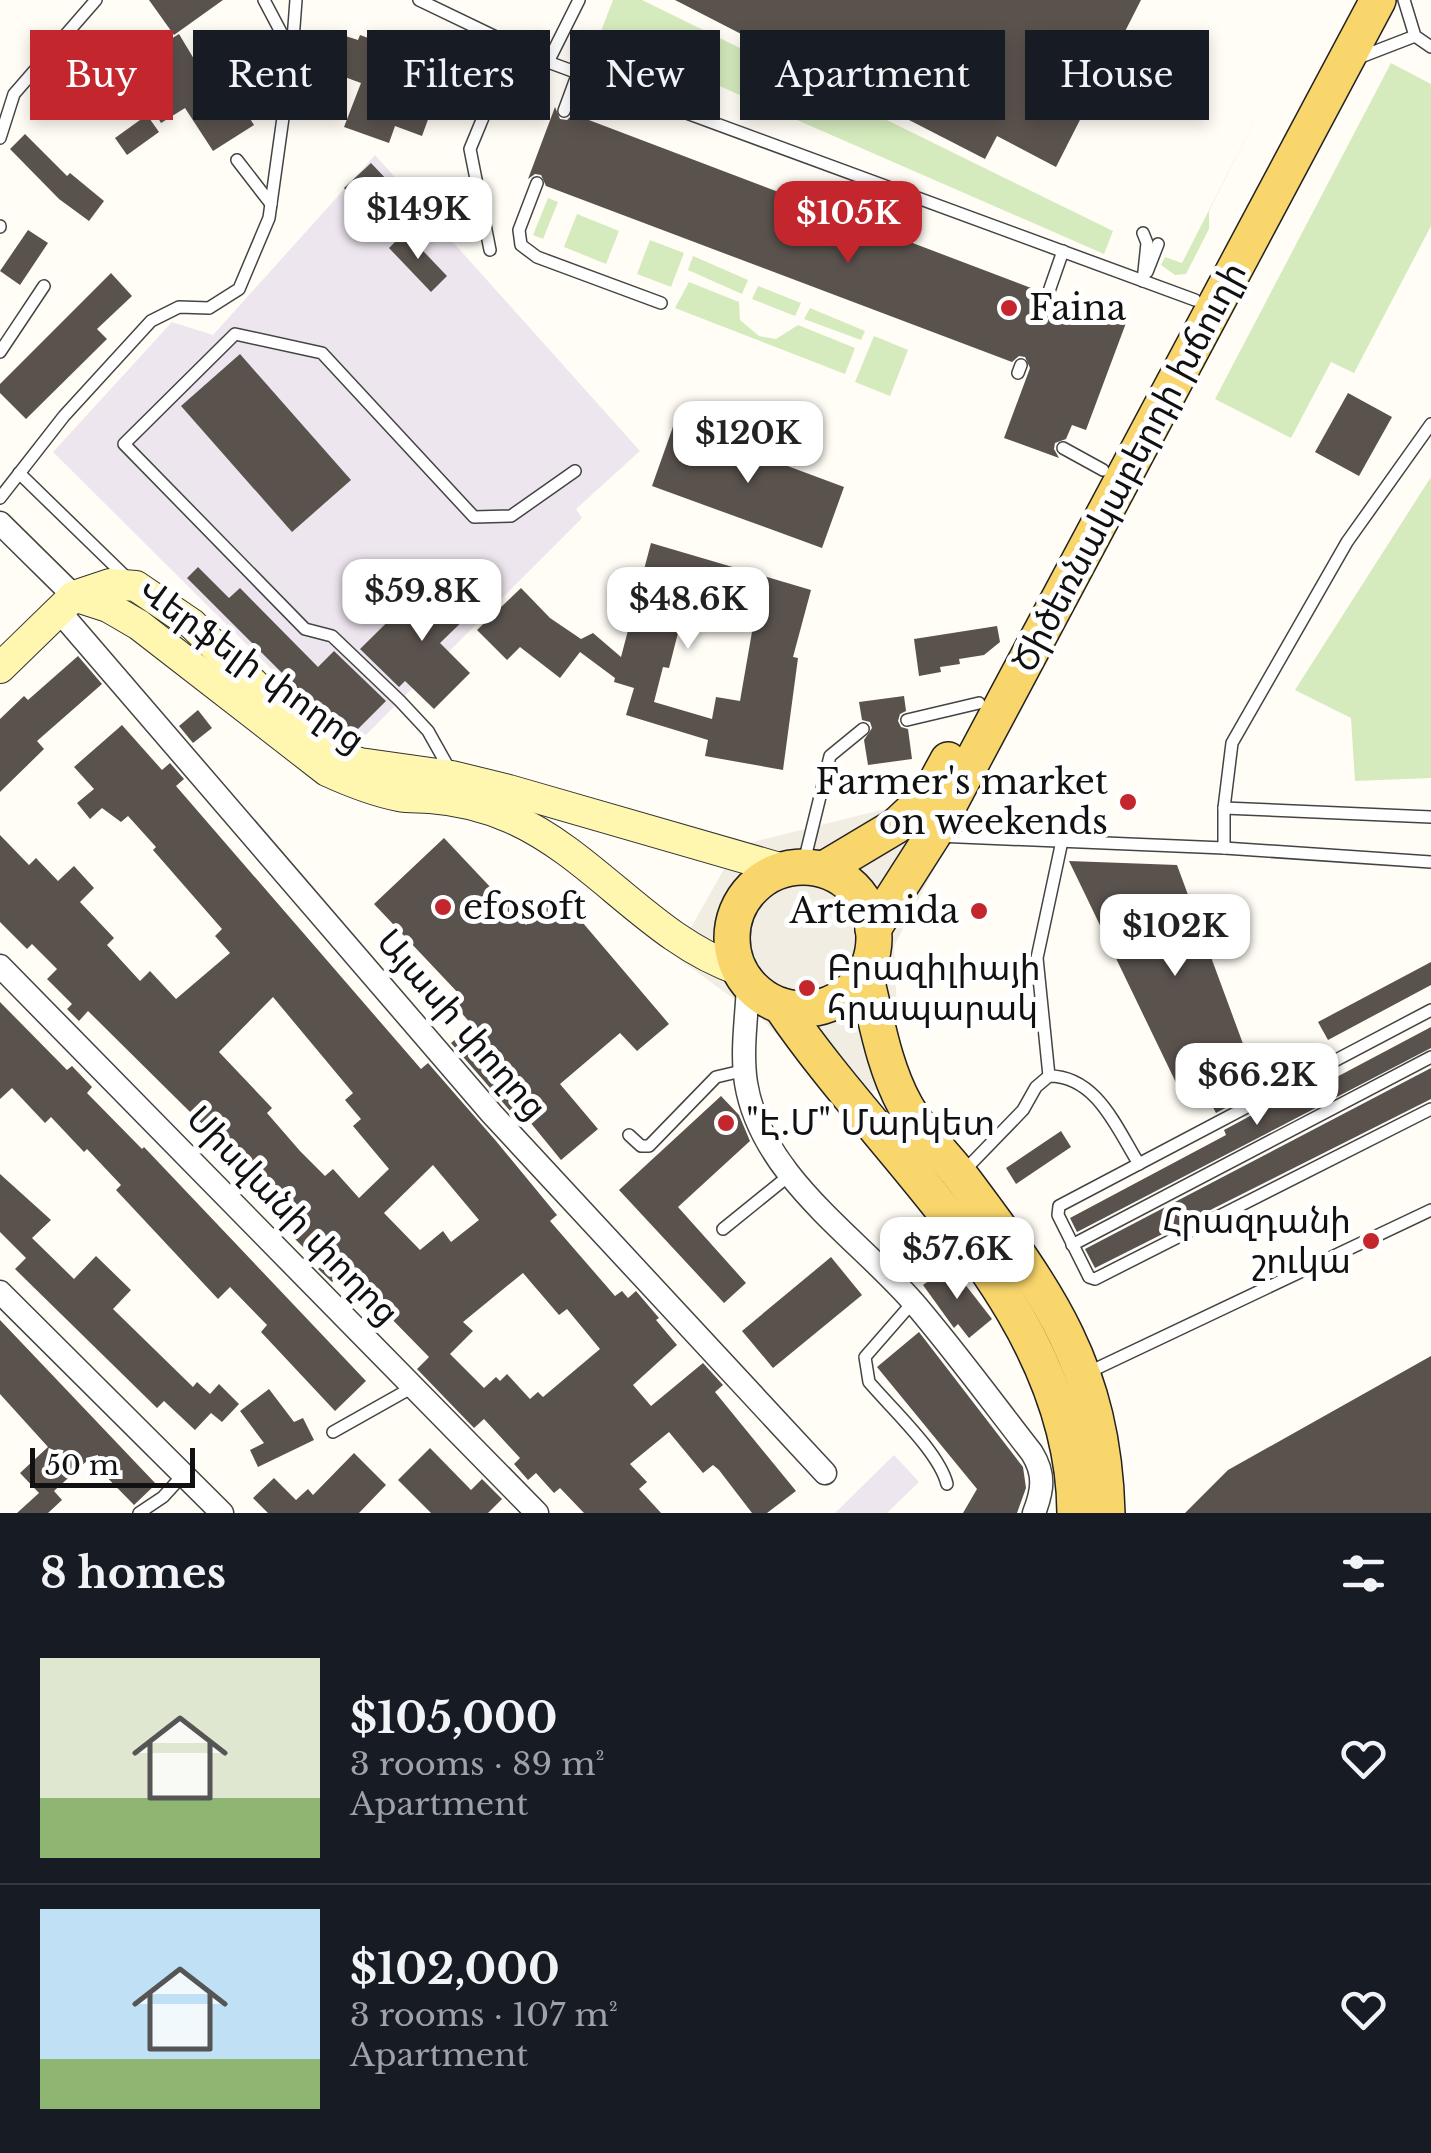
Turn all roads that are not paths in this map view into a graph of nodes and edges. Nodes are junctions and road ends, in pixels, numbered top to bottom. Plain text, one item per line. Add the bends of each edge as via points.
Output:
1 (96, 0) edge
2 (264, 0) edge
3 (296, 0) edge
4 (419, 0) edge
5 (579, 0) edge
6 (1355, 0) edge
7 (1378, 0) edge
8 (1404, 0) edge
9 (280, 30) edge
10 (294, 30) edge
11 (481, 30) edge
12 (1415, 36) junction
13 (1431, 47) edge
14 (550, 58) edge
15 (1345, 63) junction
16 (570, 95) edge
17 (564, 111) dead end
18 (283, 120) edge
19 (482, 120) edge
20 (706, 120) edge
21 (0, 138) edge
22 (237, 160) dead end
23 (537, 182) dead end
24 (271, 204) junction
25 (1143, 233) dead end
26 (1158, 244) dead end
27 (490, 250) dead end
28 (1064, 252) junction
29 (1143, 281) junction
30 (44, 286) dead end
31 (1048, 294) dead end
32 (1195, 300) junction
33 (661, 303) dead end
34 (0, 352) edge
35 (1431, 424) edge
36 (1063, 448) dead end
37 (1103, 470) junction
38 (575, 471) dead end
39 (20, 473) junction
40 (0, 498) edge
41 (0, 523) edge
42 (128, 579) junction
43 (67, 604) junction
44 (0, 668) edge
45 (979, 703) junction
46 (907, 720) dead end
47 (863, 729) dead end
48 (452, 776) junction
49 (1224, 808) junction
50 (1431, 817) edge
51 (933, 835) junction
52 (1062, 841) junction
53 (1224, 848) junction
54 (1431, 862) edge
55 (803, 868) junction
56 (874, 929) junction
57 (0, 966) edge
58 (865, 974) junction
59 (743, 977) junction
60 (781, 1006) junction
61 (1431, 1010) edge
62 (1431, 1058) edge
63 (746, 1070) junction
64 (1048, 1076) junction
65 (1431, 1109) edge
66 (629, 1135) dead end
67 (1139, 1164) junction
68 (791, 1174) junction
69 (960, 1175) junction
70 (1431, 1210) edge
71 (723, 1229) dead end
72 (1072, 1245) junction
73 (0, 1292) edge
74 (913, 1302) junction
75 (1085, 1374) junction
76 (413, 1387) junction
77 (333, 1432) dead end
78 (825, 1474) dead end
79 (183, 1475) junction
80 (947, 1484) dead end
81 (139, 1513) edge
82 (222, 1513) edge
83 (536, 1513) edge
84 (1034, 1513) edge
85 (1076, 1513) edge
86 (1107, 1513) edge

1 - 21 lane via 14,94
2 - 9 lane
3 - 10 lane
4 - 11 lane
5 - 14 lane
6 - 32 main road, Ծիծեռնակաբերդի խճուղի
7 - 15 main road, Ծիծեռնակաբերդի խճուղի
8 - 12 lane
12 - 13 lane
12 - 15 lane
15 - 51 main road, Ծիծեռնակաբերդի խճուղի
16 - 17 lane
18 - 24 lane
19 - 27 lane via 470,149
20 - 28 lane
22 - 24 lane
23 - 33 lane via 519,230 521,245
24 - 39 lane via 239,289 208,308 179,306 152,321
25 - 29 lane
26 - 29 lane
28 - 29 lane
28 - 31 lane
29 - 32 lane
30 - 34 lane
32 - 37 main road, Ծիծեռնակաբերդի խճուղի
35 - 49 lane via 1347,542 1232,743
36 - 37 lane
37 - 45 main road, Ծիծեռնակաբերդի խճուղի
38 - 48 lane via 510,516 474,516 322,353 235,334 124,444 305,629 332,636 400,701 428,731
39 - 40 lane
39 - 42 lane
41 - 43 street, Այասի փողոց
42 - 43 street
42 - 48 street via 192,624 288,717 342,758
43 - 44 street
43 - 59 street, Վերֆելի փողոց via 108,607 139,626 327,772 402,797 486,808 539,832 706,959
43 - 78 street, Այասի փողոց via 492,1114
45 - 46 lane
45 - 55 main road, Ծիծեռնակաբերդի խճուղի via 929,795 896,826
47 - 55 lane via 830,756
48 - 55 street
49 - 50 lane
49 - 53 lane
51 - 52 lane
51 - 56 main road, Ծիծեռնակաբերդի խճուղի
52 - 53 lane
52 - 64 lane via 1037,958
53 - 54 lane
55 - 56 main road via 842,878 868,909
55 - 59 main road via 756,884 737,909 732,950
56 - 58 main road
57 - 76 street, Սիսվանի փողոց
58 - 60 main road via 837,1001 819,1008
58 - 69 main road via 886,1060 906,1107
59 - 60 main road
59 - 63 street
60 - 85 main road via 967,1242 1016,1316 1062,1416
61 - 67 lane
62 - 72 lane
63 - 66 lane via 716,1077 649,1146
63 - 68 street via 758,1117
64 - 67 lane via 1079,1082 1094,1094
64 - 69 lane
65 - 72 lane via 1095,1279
67 - 72 lane via 1059,1206
68 - 71 lane
68 - 74 street
69 - 75 main road via 1038,1280
70 - 75 lane
73 - 79 street
74 - 80 lane via 865,1357 864,1369
74 - 84 street via 1038,1462 1043,1485
75 - 86 main road
76 - 77 lane
76 - 83 street, Սիսվանի փողոց
79 - 81 lane
79 - 82 street

